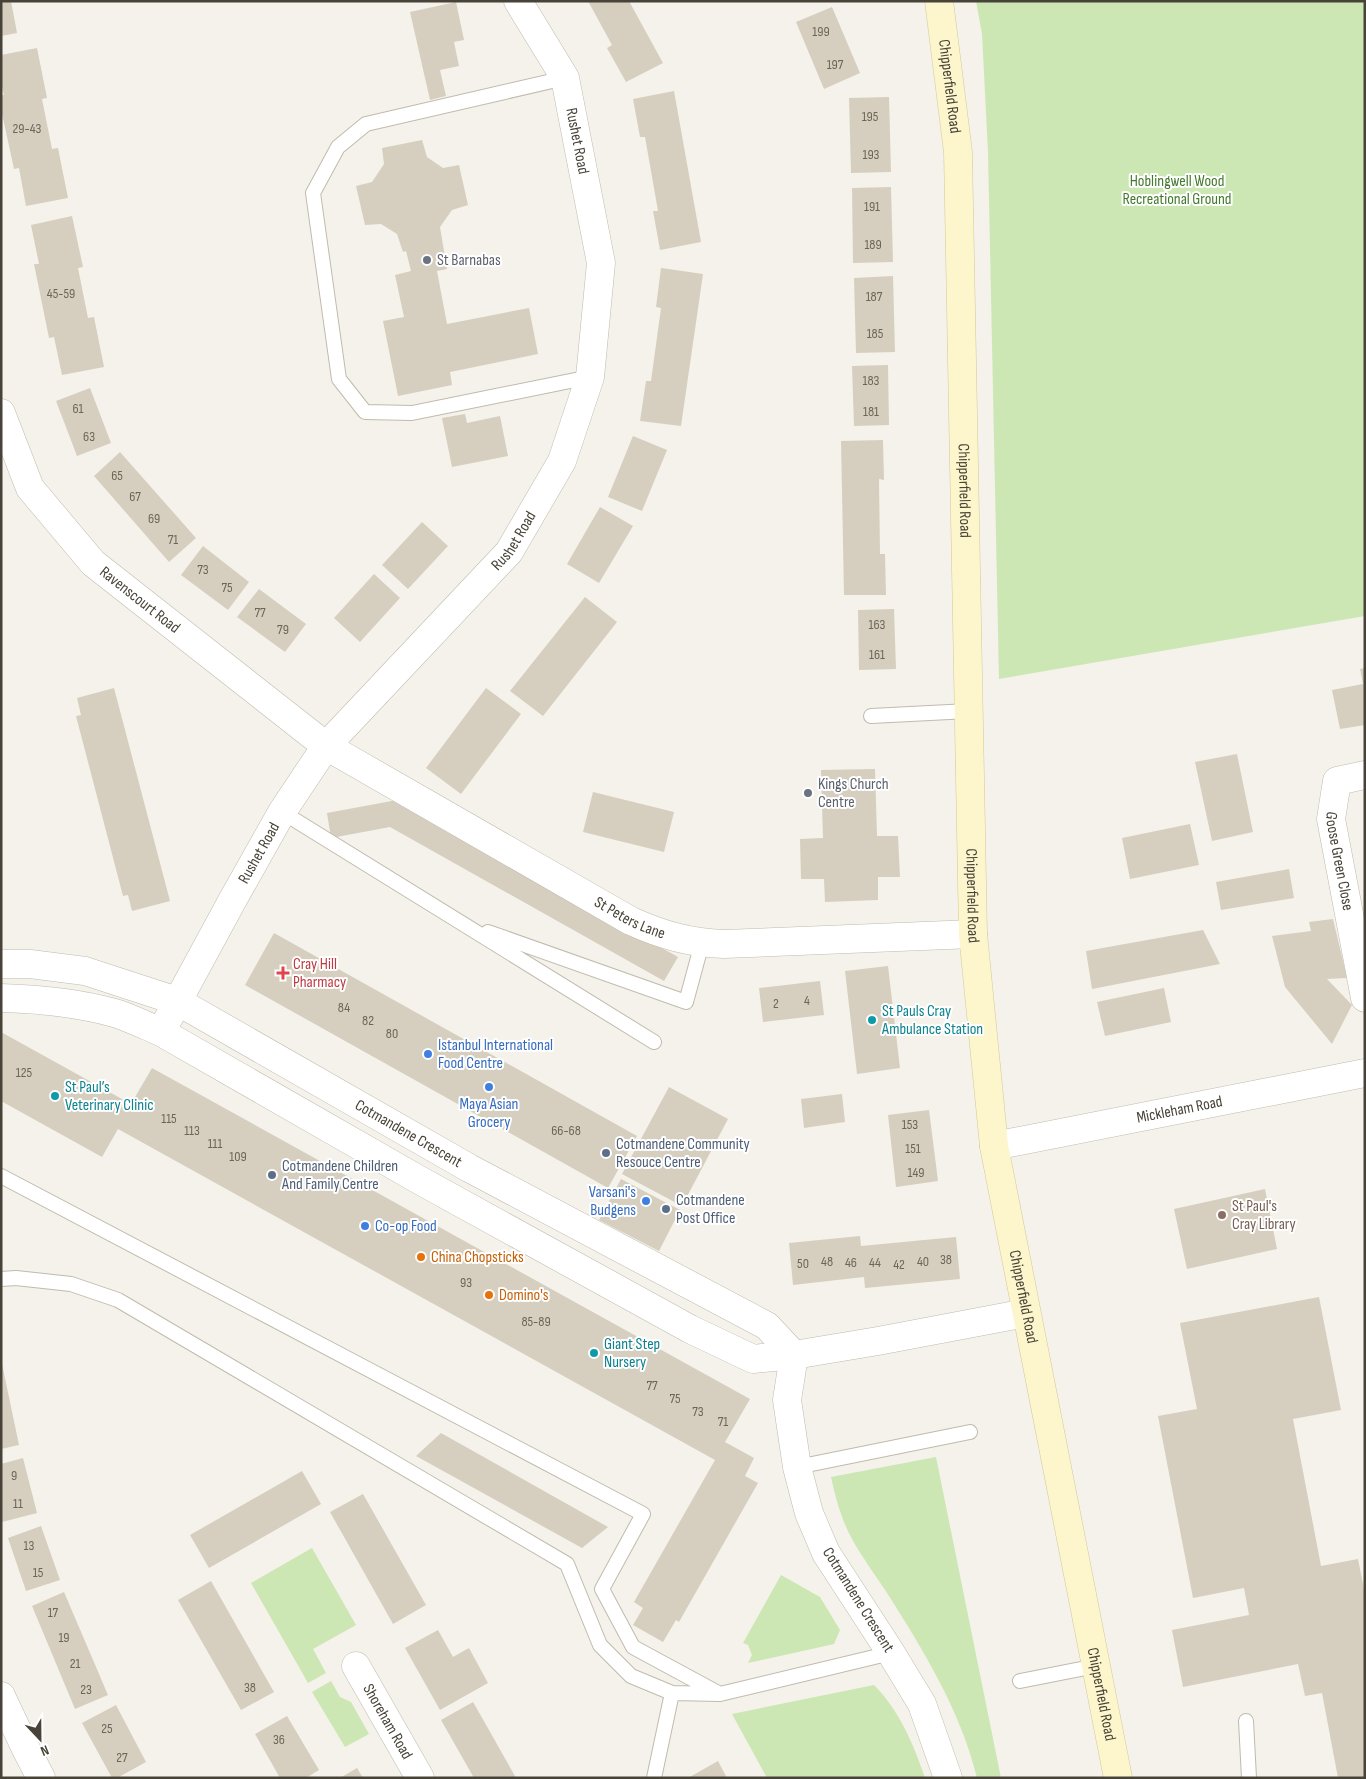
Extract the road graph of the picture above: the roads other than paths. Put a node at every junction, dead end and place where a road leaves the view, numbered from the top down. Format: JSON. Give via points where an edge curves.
{"nodes":[{"id":1,"x":518,"y":1,"type":"edge"},
{"id":2,"x":939,"y":1,"type":"edge"},
{"id":3,"x":565,"y":78,"type":"junction"},
{"id":4,"x":590,"y":377,"type":"junction"},
{"id":5,"x":1,"y":413,"type":"edge"},
{"id":6,"x":969,"y":712,"type":"junction"},
{"id":7,"x":871,"y":716,"type":"dead end"},
{"id":8,"x":326,"y":746,"type":"junction"},
{"id":9,"x":1365,"y":775,"type":"edge"},
{"id":10,"x":282,"y":812,"type":"junction"},
{"id":11,"x":462,"y":923,"type":"junction"},
{"id":12,"x":974,"y":934,"type":"junction"},
{"id":13,"x":702,"y":944,"type":"junction"},
{"id":14,"x":1,"y":964,"type":"edge"},
{"id":15,"x":1,"y":998,"type":"edge"},
{"id":16,"x":1365,"y":998,"type":"edge"},
{"id":17,"x":177,"y":1001,"type":"junction"},
{"id":18,"x":161,"y":1032,"type":"junction"},
{"id":19,"x":654,"y":1042,"type":"dead end"},
{"id":20,"x":1365,"y":1073,"type":"edge"},
{"id":21,"x":994,"y":1146,"type":"junction"},
{"id":22,"x":1,"y":1176,"type":"edge"},
{"id":23,"x":1,"y":1279,"type":"edge"},
{"id":24,"x":1026,"y":1313,"type":"junction"},
{"id":25,"x":794,"y":1355,"type":"junction"},
{"id":26,"x":970,"y":1432,"type":"dead end"},
{"id":27,"x":797,"y":1467,"type":"junction"},
{"id":28,"x":892,"y":1653,"type":"junction"},
{"id":29,"x":356,"y":1666,"type":"dead end"},
{"id":30,"x":1096,"y":1666,"type":"junction"},
{"id":31,"x":1020,"y":1682,"type":"dead end"},
{"id":32,"x":672,"y":1693,"type":"junction"},
{"id":33,"x":720,"y":1694,"type":"junction"},
{"id":34,"x":1,"y":1696,"type":"edge"},
{"id":35,"x":1246,"y":1721,"type":"dead end"},
{"id":36,"x":41,"y":1778,"type":"edge"},
{"id":37,"x":420,"y":1778,"type":"edge"},
{"id":38,"x":654,"y":1778,"type":"edge"},
{"id":39,"x":948,"y":1778,"type":"edge"},
{"id":40,"x":1118,"y":1778,"type":"edge"},
{"id":41,"x":1249,"y":1778,"type":"edge"}],
"edges":[{"from":1,"to":3,"type":"street","name":"Rushet Road"},
{"from":2,"to":6,"type":"street","name":"Chipperfield Road","via":[[958,152]]},
{"from":3,"to":4,"type":"street","name":"Rushet Road","via":[[601,263]]},
{"from":3,"to":4,"type":"lane","via":[[366,124],[338,147],[313,193],[339,379],[365,412],[412,413]]},
{"from":4,"to":8,"type":"street","name":"Rushet Road","via":[[562,460],[508,552]]},
{"from":5,"to":8,"type":"street","name":"Ravenscourt Road","via":[[30,488],[93,564]]},
{"from":6,"to":7,"type":"lane"},
{"from":6,"to":12,"type":"street","name":"Chipperfield Road"},
{"from":8,"to":10,"type":"street","name":"Rushet Road"},
{"from":8,"to":13,"type":"street","name":"St Peters Lane","via":[[631,921],[677,939]]},
{"from":9,"to":16,"type":"street","name":"Goose Green Close","via":[[1336,781],[1331,819]]},
{"from":10,"to":11,"type":"lane"},
{"from":10,"to":17,"type":"street","name":"Rushet Road"},
{"from":11,"to":13,"type":"lane","via":[[686,1002]]},
{"from":11,"to":19,"type":"lane"},
{"from":12,"to":13,"type":"street","name":"St Peters Lane"},
{"from":12,"to":21,"type":"street","name":"Chipperfield Road"},
{"from":14,"to":17,"type":"street","name":"Cotmandene Crescent","via":[[84,971]]},
{"from":15,"to":18,"type":"street","via":[[77,1005],[118,1014]]},
{"from":17,"to":18,"type":"street","name":"Rushet Road"},
{"from":17,"to":25,"type":"street","name":"Cotmandene Crescent","via":[[469,1168],[767,1326]]},
{"from":18,"to":25,"type":"street","via":[[420,1182],[690,1329],[753,1359]]},
{"from":20,"to":21,"type":"street","name":"Mickleham Road"},
{"from":21,"to":24,"type":"street","name":"Chipperfield Road"},
{"from":22,"to":33,"type":"lane","via":[[643,1514],[602,1589],[633,1647]]},
{"from":23,"to":32,"type":"lane","via":[[71,1284],[118,1300],[567,1564],[600,1645],[630,1676]]},
{"from":24,"to":25,"type":"street"},
{"from":24,"to":30,"type":"street","name":"Chipperfield Road"},
{"from":25,"to":27,"type":"street","name":"Cotmandene Crescent","via":[[787,1400]]},
{"from":26,"to":27,"type":"lane"},
{"from":27,"to":28,"type":"street","name":"Cotmandene Crescent","via":[[809,1513],[826,1554]]},
{"from":28,"to":33,"type":"lane"},
{"from":28,"to":39,"type":"street","name":"Cotmandene Crescent","via":[[922,1704]]},
{"from":29,"to":37,"type":"street","name":"Shoreham Road"},
{"from":30,"to":31,"type":"lane"},
{"from":30,"to":40,"type":"street","name":"Chipperfield Road"},
{"from":32,"to":33,"type":"lane"},
{"from":32,"to":38,"type":"lane"},
{"from":34,"to":36,"type":"street"},
{"from":35,"to":41,"type":"lane"}]}
